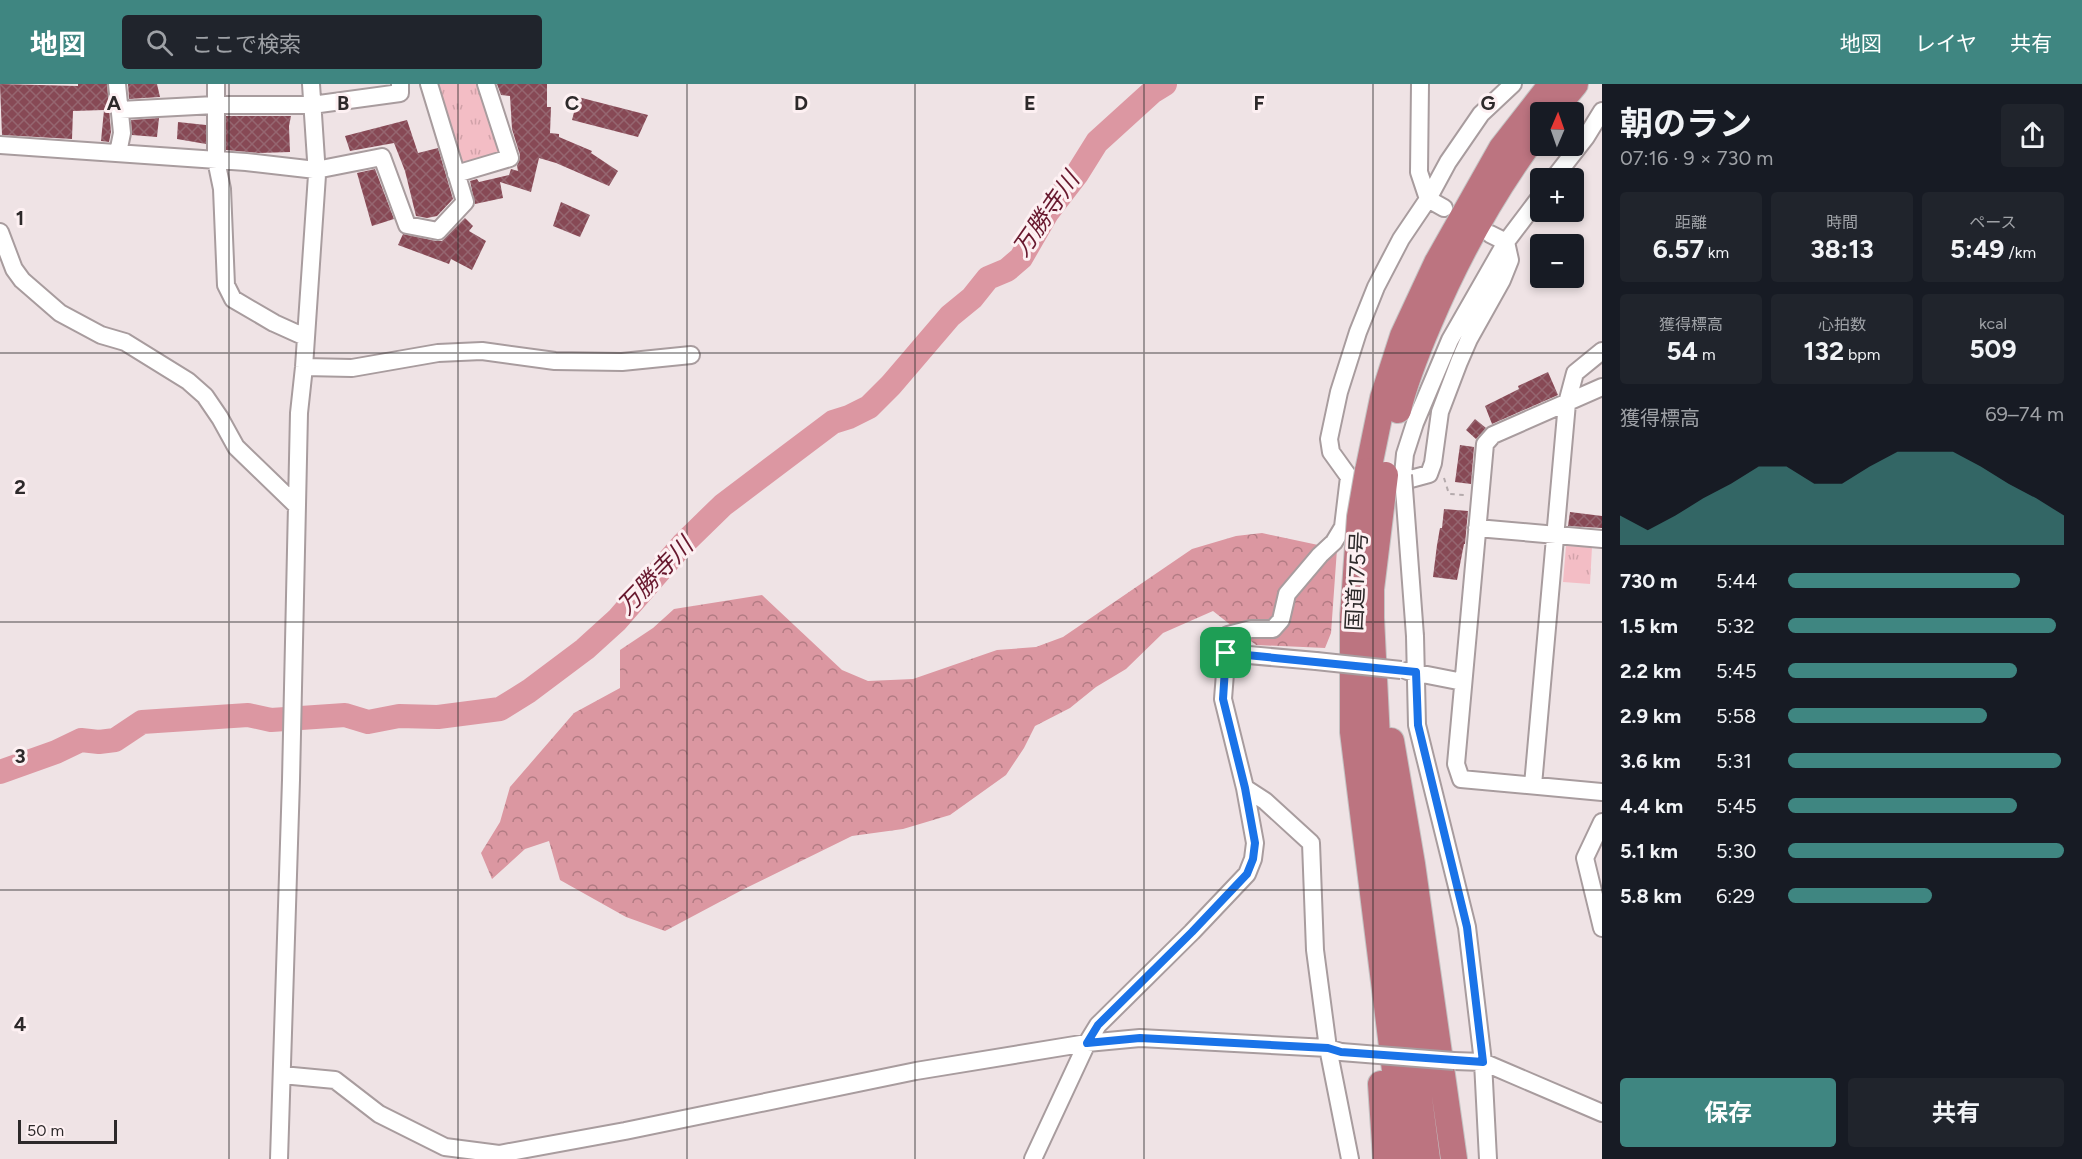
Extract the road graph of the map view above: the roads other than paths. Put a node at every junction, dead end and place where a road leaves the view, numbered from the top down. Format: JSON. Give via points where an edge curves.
{"nodes":[{"id":1,"x":117,"y":84,"type":"edge"},
{"id":2,"x":216,"y":84,"type":"edge"},
{"id":3,"x":311,"y":84,"type":"edge"},
{"id":4,"x":429,"y":84,"type":"edge"},
{"id":5,"x":486,"y":84,"type":"edge"},
{"id":6,"x":1420,"y":84,"type":"edge"},
{"id":7,"x":1552,"y":84,"type":"edge"},
{"id":8,"x":1575,"y":84,"type":"edge"},
{"id":9,"x":405,"y":87,"type":"edge"},
{"id":10,"x":1516,"y":87,"type":"edge"},
{"id":11,"x":1560,"y":102,"type":"edge"},
{"id":12,"x":215,"y":105,"type":"junction"},
{"id":13,"x":312,"y":105,"type":"junction"},
{"id":14,"x":120,"y":110,"type":"junction"},
{"id":15,"x":1602,"y":111,"type":"edge"},
{"id":16,"x":1584,"y":129,"type":"edge"},
{"id":17,"x":1530,"y":142,"type":"edge"},
{"id":18,"x":0,"y":144,"type":"edge"},
{"id":19,"x":118,"y":153,"type":"junction"},
{"id":20,"x":216,"y":160,"type":"junction"},
{"id":21,"x":316,"y":170,"type":"junction"},
{"id":22,"x":456,"y":174,"type":"junction"},
{"id":23,"x":1428,"y":199,"type":"junction"},
{"id":24,"x":1444,"y":208,"type":"dead end"},
{"id":25,"x":1530,"y":210,"type":"edge"},
{"id":26,"x":0,"y":232,"type":"edge"},
{"id":27,"x":1490,"y":234,"type":"dead end"},
{"id":28,"x":1506,"y":242,"type":"junction"},
{"id":29,"x":305,"y":337,"type":"junction"},
{"id":30,"x":1602,"y":351,"type":"edge"},
{"id":31,"x":691,"y":355,"type":"dead end"},
{"id":32,"x":304,"y":367,"type":"junction"},
{"id":33,"x":1602,"y":387,"type":"edge"},
{"id":34,"x":1566,"y":403,"type":"junction"},
{"id":35,"x":1376,"y":475,"type":"junction"},
{"id":36,"x":297,"y":506,"type":"junction"},
{"id":37,"x":1477,"y":528,"type":"junction"},
{"id":38,"x":1555,"y":535,"type":"junction"},
{"id":39,"x":1602,"y":539,"type":"edge"},
{"id":40,"x":1362,"y":617,"type":"junction"},
{"id":41,"x":1372,"y":647,"type":"junction"},
{"id":42,"x":1226,"y":653,"type":"junction"},
{"id":43,"x":1408,"y":671,"type":"junction"},
{"id":44,"x":1462,"y":682,"type":"junction"},
{"id":45,"x":1352,"y":687,"type":"junction"},
{"id":46,"x":1533,"y":785,"type":"junction"},
{"id":47,"x":1245,"y":788,"type":"junction"},
{"id":48,"x":1602,"y":792,"type":"edge"},
{"id":49,"x":1602,"y":822,"type":"edge"},
{"id":50,"x":1602,"y":928,"type":"edge"},
{"id":51,"x":1087,"y":1043,"type":"junction"},
{"id":52,"x":1334,"y":1050,"type":"junction"},
{"id":53,"x":1483,"y":1062,"type":"junction"},
{"id":54,"x":282,"y":1075,"type":"junction"},
{"id":55,"x":1602,"y":1113,"type":"edge"},
{"id":56,"x":279,"y":1159,"type":"edge"},
{"id":57,"x":1033,"y":1159,"type":"edge"},
{"id":58,"x":1350,"y":1159,"type":"edge"},
{"id":59,"x":1386,"y":1159,"type":"edge"},
{"id":60,"x":1406,"y":1159,"type":"edge"},
{"id":61,"x":1427,"y":1159,"type":"edge"},
{"id":62,"x":1454,"y":1159,"type":"edge"},
{"id":63,"x":1488,"y":1159,"type":"edge"}],
"edges":[{"from":1,"to":14,"type":"street"},
{"from":2,"to":12,"type":"street"},
{"from":3,"to":13,"type":"street"},
{"from":4,"to":22,"type":"street"},
{"from":5,"to":22,"type":"street","via":[[510,158]]},
{"from":6,"to":23,"type":"street","via":[[1419,172]]},
{"from":7,"to":35,"type":"highway","name":"国道175号","via":[[1502,148],[1437,263],[1403,336],[1383,398]]},
{"from":8,"to":11,"type":"highway"},
{"from":9,"to":13,"type":"street"},
{"from":10,"to":23,"type":"street","via":[[1481,114]]},
{"from":12,"to":13,"type":"street"},
{"from":12,"to":14,"type":"street"},
{"from":12,"to":20,"type":"street"},
{"from":13,"to":21,"type":"street"},
{"from":14,"to":19,"type":"street","via":[[122,133]]},
{"from":15,"to":16,"type":"street"},
{"from":17,"to":35,"type":"highway","name":"国道175号","via":[[1451,272],[1417,353],[1390,443]]},
{"from":18,"to":19,"type":"street"},
{"from":19,"to":20,"type":"street"},
{"from":20,"to":21,"type":"street"},
{"from":20,"to":29,"type":"street","via":[[222,189],[226,285],[233,299]]},
{"from":21,"to":22,"type":"street","via":[[382,157],[407,225],[438,231],[465,202]]},
{"from":21,"to":29,"type":"street"},
{"from":23,"to":24,"type":"street"},
{"from":23,"to":35,"type":"street","via":[[1376,287],[1339,392],[1329,439],[1331,452]]},
{"from":25,"to":28,"type":"street"},
{"from":26,"to":36,"type":"street","via":[[21,280],[60,314],[101,335],[125,342],[188,381],[205,396],[236,447]]},
{"from":27,"to":28,"type":"street"},
{"from":28,"to":35,"type":"street","via":[[1450,340],[1405,454]]},
{"from":28,"to":35,"type":"street","via":[[1509,260],[1503,280],[1455,372],[1440,412],[1429,474],[1396,483]]},
{"from":29,"to":32,"type":"street"},
{"from":30,"to":34,"type":"street","via":[[1575,372]]},
{"from":31,"to":32,"type":"street","via":[[622,362],[565,361],[482,351],[438,353],[352,368]]},
{"from":32,"to":36,"type":"street"},
{"from":33,"to":34,"type":"street"},
{"from":34,"to":37,"type":"street","via":[[1493,435],[1485,444]]},
{"from":34,"to":38,"type":"street"},
{"from":35,"to":40,"type":"highway","name":"国道175号","bridge":true,"via":[[1360,517]]},
{"from":35,"to":42,"type":"street","via":[[1334,542],[1287,594],[1281,620],[1273,629],[1228,635]]},
{"from":35,"to":43,"type":"street","bridge":true,"via":[[1415,636]]},
{"from":36,"to":54,"type":"street"},
{"from":37,"to":38,"type":"street"},
{"from":37,"to":44,"type":"street"},
{"from":38,"to":39,"type":"street"},
{"from":38,"to":46,"type":"street"},
{"from":40,"to":41,"type":"highway","name":"国道175号"},
{"from":40,"to":45,"type":"highway","name":"国道175号"},
{"from":41,"to":61,"type":"highway","name":"国道175号","via":[[1380,799]]},
{"from":41,"to":62,"type":"highway","via":[[1412,864]]},
{"from":42,"to":43,"type":"street","bridge":true},
{"from":42,"to":47,"type":"street","via":[[1223,699]]},
{"from":43,"to":44,"type":"street"},
{"from":43,"to":53,"type":"street","via":[[1467,927]]},
{"from":44,"to":46,"type":"street","via":[[1455,764],[1461,779]]},
{"from":45,"to":59,"type":"highway","via":[[1345,743]]},
{"from":45,"to":60,"type":"highway","name":"国道175号","via":[[1353,732]]},
{"from":46,"to":48,"type":"street"},
{"from":47,"to":51,"type":"street","via":[[1255,843],[1247,874],[1098,1025]]},
{"from":47,"to":52,"type":"street","via":[[1311,843],[1315,950]]},
{"from":49,"to":50,"type":"street","via":[[1585,858]]},
{"from":51,"to":52,"type":"street","via":[[1140,1038]]},
{"from":51,"to":54,"type":"street","via":[[916,1071],[499,1154],[445,1147],[379,1114],[335,1080]]},
{"from":51,"to":57,"type":"street"},
{"from":52,"to":53,"type":"street","bridge":true},
{"from":52,"to":58,"type":"street"},
{"from":53,"to":55,"type":"street"},
{"from":53,"to":63,"type":"street"},
{"from":54,"to":56,"type":"street"}]}
